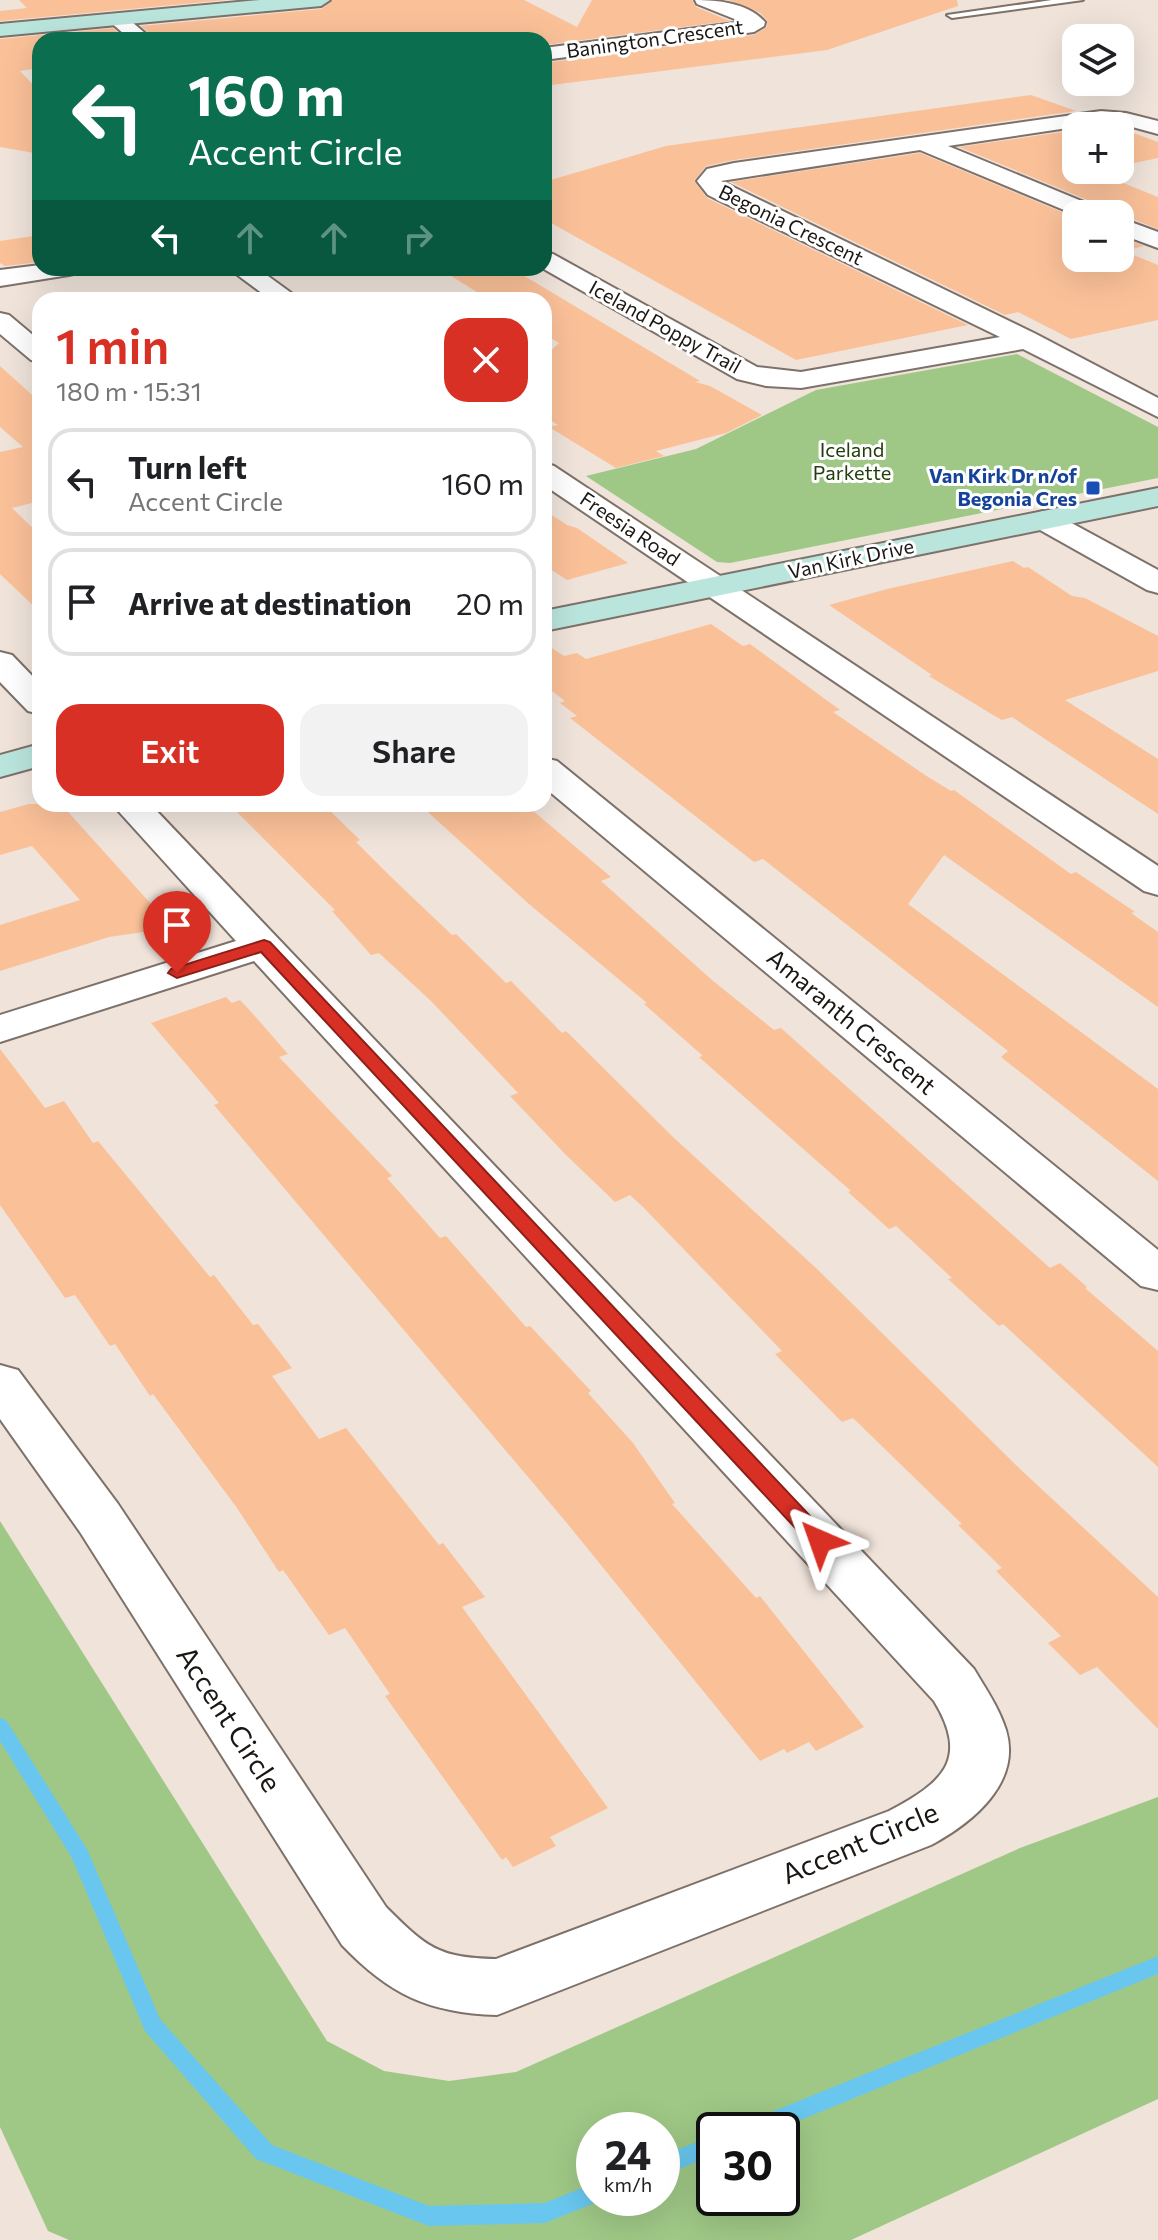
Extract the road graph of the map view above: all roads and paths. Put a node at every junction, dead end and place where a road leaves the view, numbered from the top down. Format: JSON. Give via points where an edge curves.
{"nodes":[{"id":1,"x":321,"y":0,"type":"edge"},
{"id":2,"x":704,"y":0,"type":"edge"},
{"id":3,"x":957,"y":0,"type":"edge"},
{"id":4,"x":1078,"y":0,"type":"edge"},
{"id":5,"x":987,"y":11,"type":"junction"},
{"id":6,"x":952,"y":15,"type":"dead end"},
{"id":7,"x":118,"y":20,"type":"junction"},
{"id":8,"x":0,"y":30,"type":"edge"},
{"id":9,"x":133,"y":32,"type":"edge"},
{"id":10,"x":552,"y":53,"type":"edge"},
{"id":11,"x":1158,"y":128,"type":"edge"},
{"id":12,"x":923,"y":143,"type":"junction"},
{"id":13,"x":1062,"y":201,"type":"edge"},
{"id":14,"x":1134,"y":231,"type":"edge"},
{"id":15,"x":1158,"y":241,"type":"edge"},
{"id":16,"x":552,"y":263,"type":"edge"},
{"id":17,"x":32,"y":273,"type":"edge"},
{"id":18,"x":252,"y":276,"type":"edge"},
{"id":19,"x":0,"y":278,"type":"edge"},
{"id":20,"x":276,"y":292,"type":"edge"},
{"id":21,"x":0,"y":321,"type":"edge"},
{"id":22,"x":1027,"y":340,"type":"junction"},
{"id":23,"x":32,"y":347,"type":"edge"},
{"id":24,"x":1158,"y":409,"type":"edge"},
{"id":25,"x":552,"y":477,"type":"edge"},
{"id":26,"x":1158,"y":497,"type":"edge"},
{"id":27,"x":1044,"y":520,"type":"junction"},
{"id":28,"x":1158,"y":583,"type":"edge"},
{"id":29,"x":715,"y":586,"type":"junction"},
{"id":30,"x":552,"y":619,"type":"edge"},
{"id":31,"x":0,"y":662,"type":"edge"},
{"id":32,"x":32,"y":696,"type":"edge"},
{"id":33,"x":32,"y":757,"type":"edge"},
{"id":34,"x":0,"y":766,"type":"edge"},
{"id":35,"x":552,"y":776,"type":"edge"},
{"id":36,"x":138,"y":812,"type":"edge"},
{"id":37,"x":1158,"y":883,"type":"edge"},
{"id":38,"x":264,"y":945,"type":"junction"},
{"id":39,"x":0,"y":1029,"type":"edge"},
{"id":40,"x":1158,"y":1275,"type":"edge"},
{"id":41,"x":0,"y":1382,"type":"edge"}],
"edges":[{"from":1,"to":7,"type":"street"},
{"from":2,"to":10,"type":"street","name":"Banington Crescent","via":[[749,18],[754,26]]},
{"from":3,"to":5,"type":"lane"},
{"from":4,"to":5,"type":"lane"},
{"from":5,"to":6,"type":"lane"},
{"from":7,"to":8,"type":"street"},
{"from":7,"to":9,"type":"street"},
{"from":11,"to":12,"type":"street","name":"Begonia Crescent","via":[[1101,117]]},
{"from":12,"to":13,"type":"street"},
{"from":12,"to":22,"type":"street","name":"Begonia Crescent","via":[[725,172],[708,181],[716,190]]},
{"from":14,"to":15,"type":"street"},
{"from":16,"to":22,"type":"street","name":"Iceland Poppy Trail","via":[[747,373],[766,378],[801,380]]},
{"from":17,"to":19,"type":"street"},
{"from":18,"to":20,"type":"street"},
{"from":21,"to":23,"type":"street"},
{"from":22,"to":24,"type":"street","name":"Begonia Crescent"},
{"from":25,"to":29,"type":"street","name":"Freesia Road"},
{"from":26,"to":27,"type":"street","name":"Van Kirk Drive"},
{"from":27,"to":28,"type":"street"},
{"from":27,"to":29,"type":"street","name":"Van Kirk Drive"},
{"from":29,"to":30,"type":"street","name":"Van Kirk Drive"},
{"from":29,"to":37,"type":"street"},
{"from":31,"to":32,"type":"street"},
{"from":33,"to":34,"type":"street"},
{"from":35,"to":40,"type":"street","name":"Amaranth Crescent"},
{"from":36,"to":38,"type":"street","name":"Accent Circle"},
{"from":38,"to":39,"type":"street"},
{"from":38,"to":41,"type":"street","name":"Accent Circle","via":[[954,1685],[979,1731],[982,1756],[975,1777],[939,1814],[910,1828],[497,1987],[471,1988],[417,1974],[364,1926],[99,1518]]}]}
